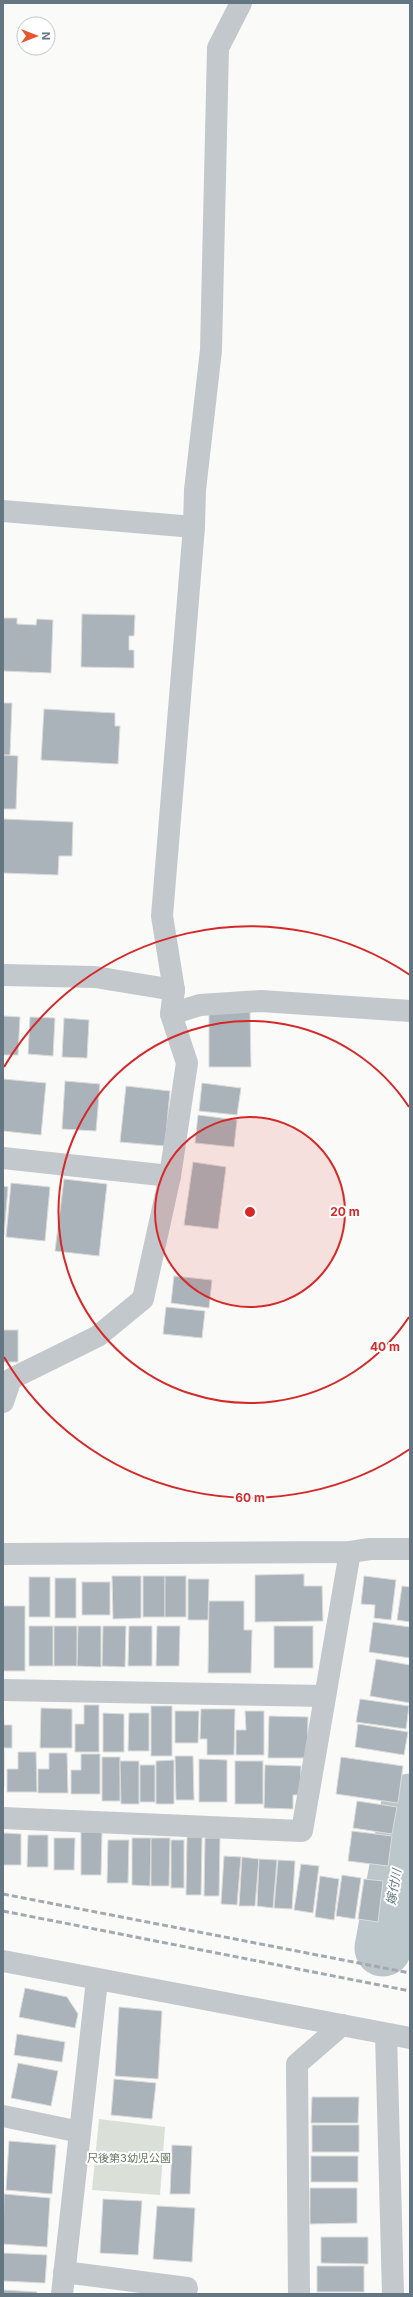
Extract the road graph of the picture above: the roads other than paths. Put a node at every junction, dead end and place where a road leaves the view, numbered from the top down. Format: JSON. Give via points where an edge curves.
{"nodes":[{"id":1,"x":241,"y":3,"type":"edge"},
{"id":2,"x":3,"y":511,"type":"edge"},
{"id":3,"x":194,"y":527,"type":"junction"},
{"id":4,"x":3,"y":975,"type":"edge"},
{"id":5,"x":174,"y":990,"type":"junction"},
{"id":6,"x":410,"y":1011,"type":"edge"},
{"id":7,"x":171,"y":1014,"type":"junction"},
{"id":8,"x":3,"y":1158,"type":"edge"},
{"id":9,"x":170,"y":1176,"type":"junction"},
{"id":10,"x":3,"y":1402,"type":"edge"},
{"id":11,"x":410,"y":1548,"type":"edge"},
{"id":12,"x":350,"y":1552,"type":"junction"},
{"id":13,"x":3,"y":1554,"type":"edge"},
{"id":14,"x":3,"y":1690,"type":"edge"},
{"id":15,"x":325,"y":1696,"type":"junction"},
{"id":16,"x":3,"y":1818,"type":"edge"},
{"id":17,"x":3,"y":1961,"type":"edge"},
{"id":18,"x":98,"y":1980,"type":"junction"},
{"id":19,"x":342,"y":2025,"type":"junction"},
{"id":20,"x":386,"y":2034,"type":"junction"},
{"id":21,"x":410,"y":2038,"type":"edge"},
{"id":22,"x":3,"y":2116,"type":"edge"},
{"id":23,"x":80,"y":2132,"type":"junction"},
{"id":24,"x":64,"y":2272,"type":"junction"},
{"id":25,"x":187,"y":2288,"type":"dead end"},
{"id":26,"x":62,"y":2294,"type":"edge"},
{"id":27,"x":299,"y":2294,"type":"edge"},
{"id":28,"x":393,"y":2294,"type":"edge"}],
"edges":[{"from":1,"to":3,"type":"street","via":[[218,48],[211,350],[195,490]]},
{"from":2,"to":3,"type":"street"},
{"from":3,"to":5,"type":"street","via":[[162,916]]},
{"from":4,"to":5,"type":"street","via":[[95,977]]},
{"from":5,"to":7,"type":"street"},
{"from":6,"to":7,"type":"street","via":[[261,1001],[200,1005]]},
{"from":7,"to":9,"type":"street","via":[[187,1063]]},
{"from":8,"to":9,"type":"street"},
{"from":9,"to":10,"type":"street","via":[[143,1299],[98,1336],[11,1378]]},
{"from":11,"to":12,"type":"street"},
{"from":12,"to":13,"type":"street"},
{"from":12,"to":15,"type":"street"},
{"from":14,"to":15,"type":"street"},
{"from":15,"to":16,"type":"street","via":[[302,1831]]},
{"from":17,"to":18,"type":"street"},
{"from":18,"to":19,"type":"street"},
{"from":18,"to":23,"type":"street"},
{"from":19,"to":20,"type":"street"},
{"from":19,"to":27,"type":"street","via":[[297,2064]]},
{"from":20,"to":21,"type":"street"},
{"from":20,"to":28,"type":"street"},
{"from":22,"to":23,"type":"street"},
{"from":23,"to":24,"type":"street"},
{"from":24,"to":25,"type":"street"},
{"from":24,"to":26,"type":"street"}]}
